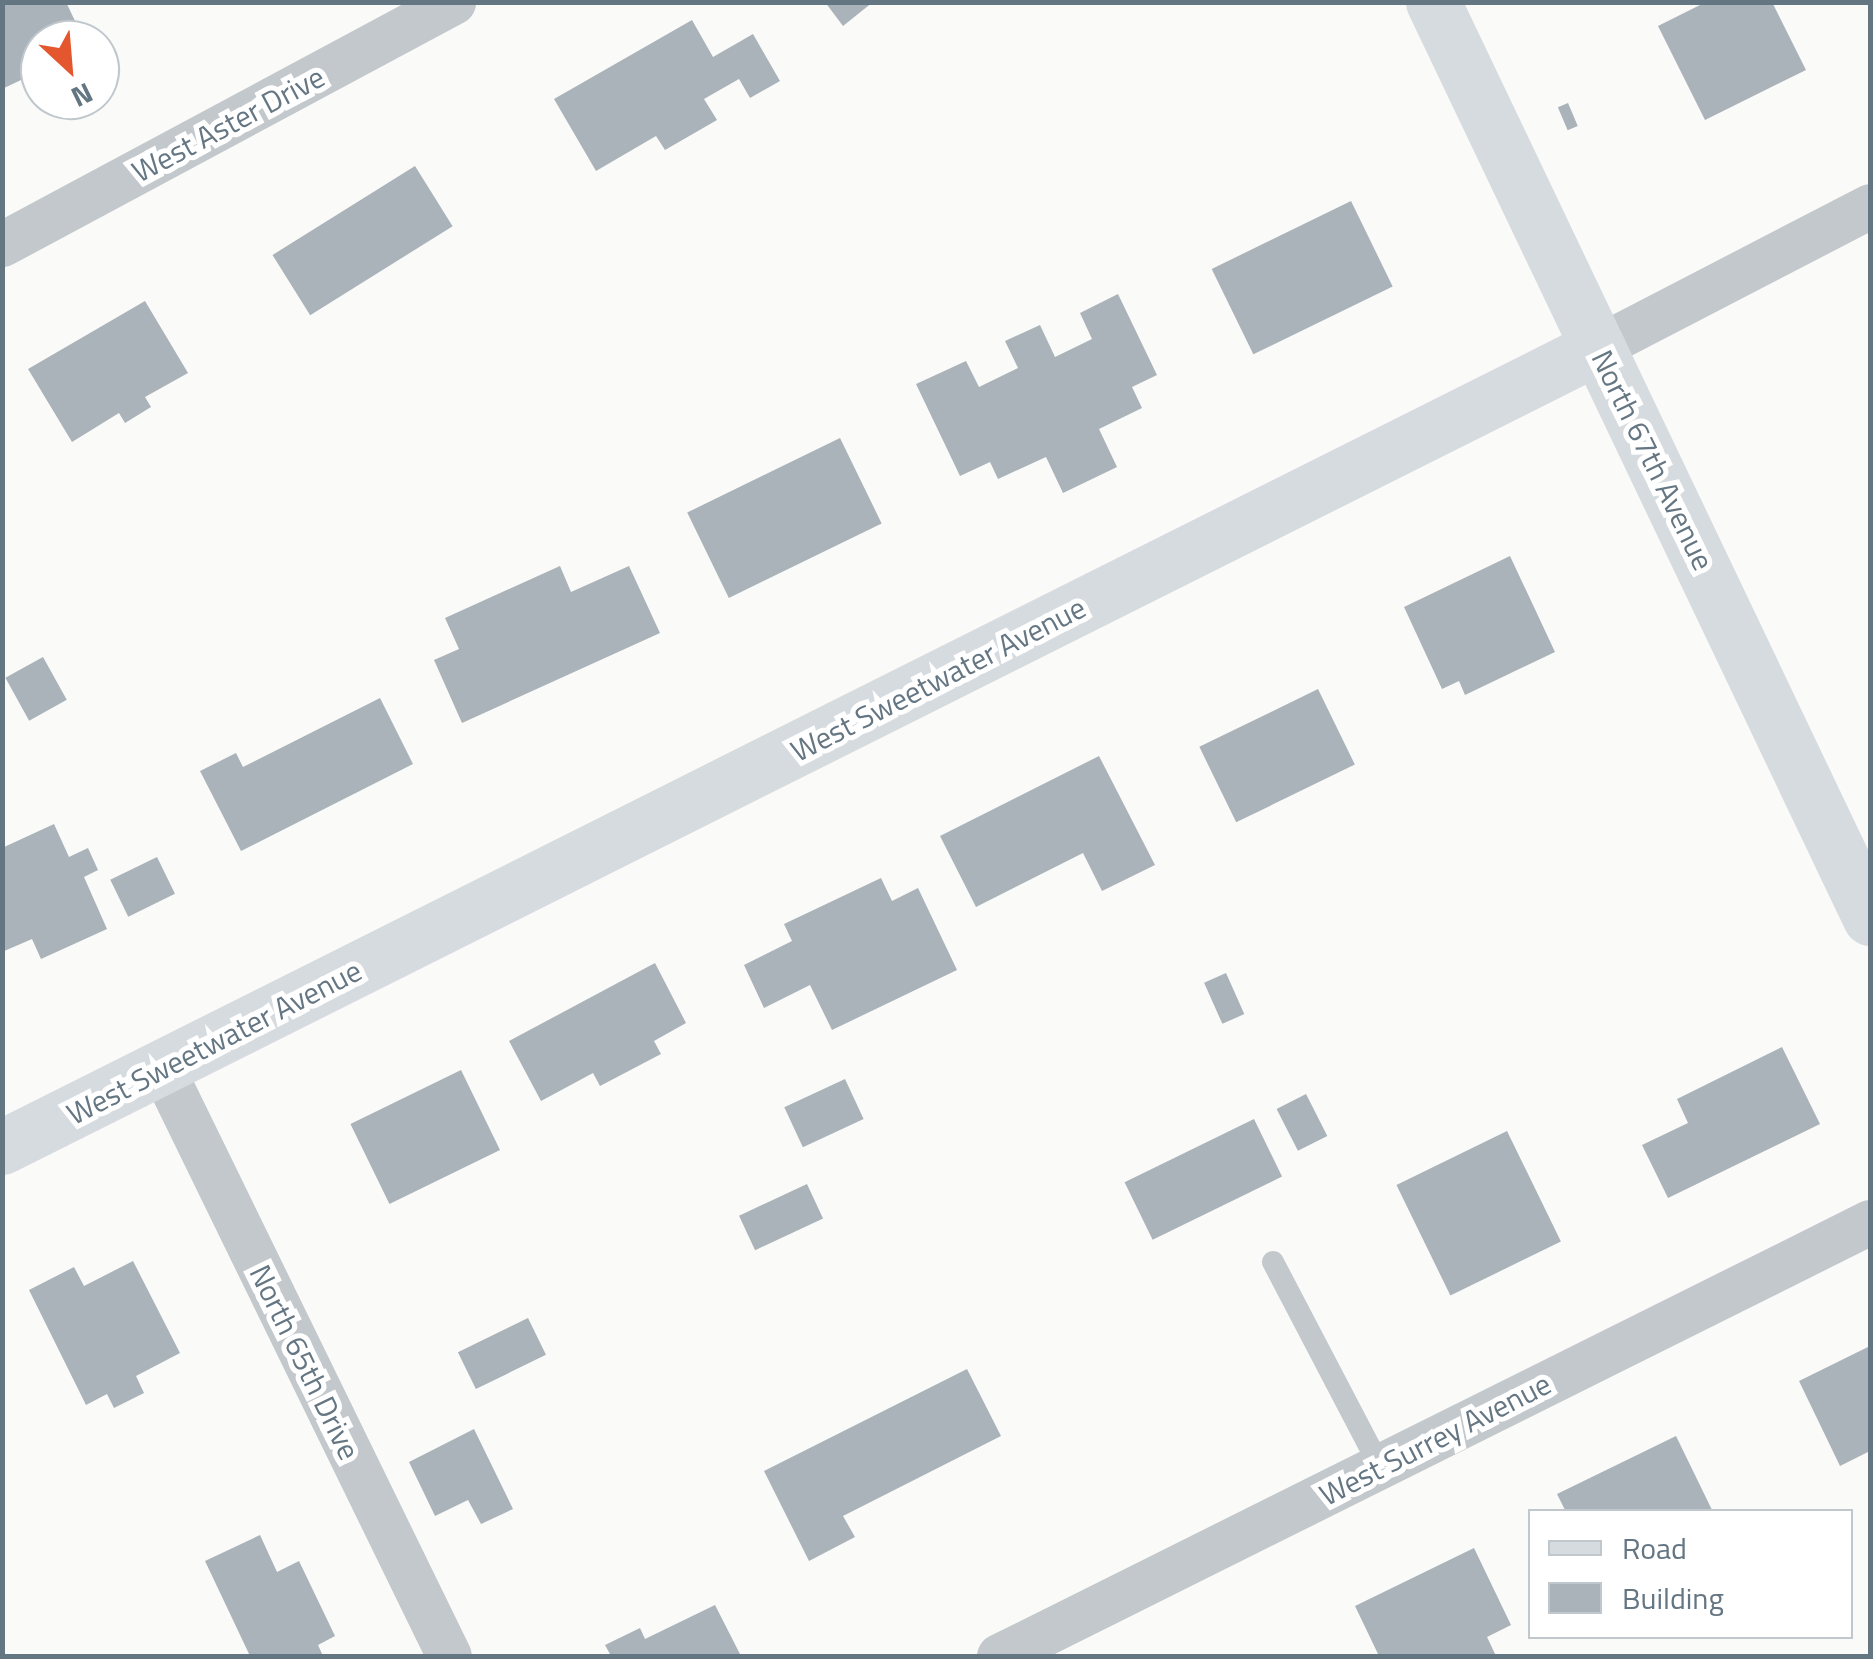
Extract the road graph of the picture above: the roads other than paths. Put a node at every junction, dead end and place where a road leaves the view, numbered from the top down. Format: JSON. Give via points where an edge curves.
{"nodes":[{"id":1,"x":453,"y":2,"type":"edge"},
{"id":2,"x":1433,"y":2,"type":"edge"},
{"id":3,"x":1870,"y":206,"type":"edge"},
{"id":4,"x":2,"y":244,"type":"edge"},
{"id":5,"x":1598,"y":347,"type":"junction"},
{"id":6,"x":1870,"y":918,"type":"edge"},
{"id":7,"x":162,"y":1068,"type":"junction"},
{"id":8,"x":2,"y":1147,"type":"edge"},
{"id":9,"x":1870,"y":1222,"type":"edge"},
{"id":10,"x":1274,"y":1262,"type":"dead end"},
{"id":11,"x":1380,"y":1466,"type":"junction"},
{"id":12,"x":449,"y":1656,"type":"edge"},
{"id":13,"x":999,"y":1656,"type":"edge"}],
"edges":[{"from":1,"to":4,"type":"street","name":"West Aster Drive"},
{"from":2,"to":5,"type":"street","name":"North 67th Avenue"},
{"from":3,"to":5,"type":"street","name":"West Sweetwater Avenue"},
{"from":5,"to":6,"type":"street","name":"North 67th Avenue"},
{"from":5,"to":7,"type":"street","name":"West Sweetwater Avenue"},
{"from":7,"to":8,"type":"street","name":"West Sweetwater Avenue"},
{"from":7,"to":12,"type":"street","name":"North 65th Drive"},
{"from":9,"to":11,"type":"street","name":"West Surrey Avenue"},
{"from":10,"to":11,"type":"lane"},
{"from":11,"to":13,"type":"street","name":"West Surrey Avenue"}]}
